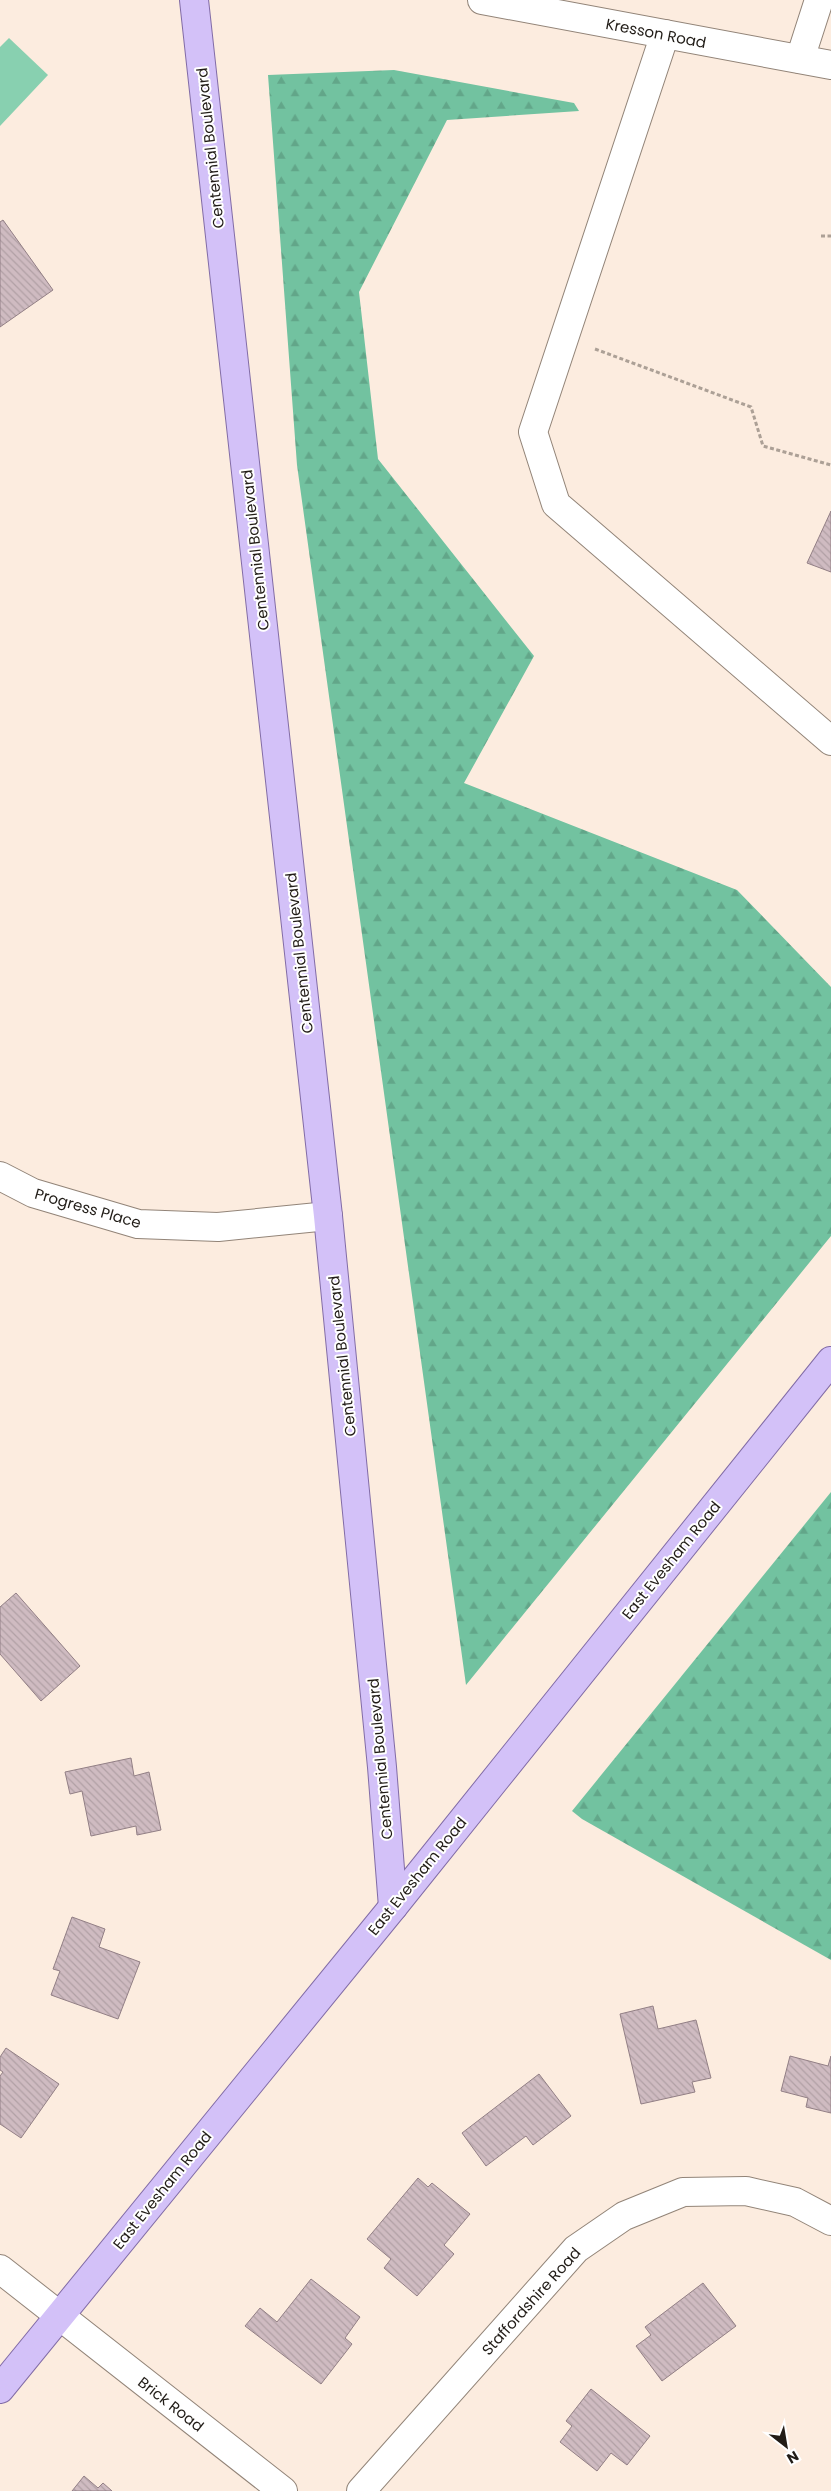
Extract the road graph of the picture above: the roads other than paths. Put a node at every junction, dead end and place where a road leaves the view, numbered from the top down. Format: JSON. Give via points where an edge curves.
{"nodes":[{"id":1,"x":194,"y":0,"type":"edge"},
{"id":2,"x":482,"y":0,"type":"edge"},
{"id":3,"x":819,"y":0,"type":"edge"},
{"id":4,"x":665,"y":34,"type":"junction"},
{"id":5,"x":800,"y":59,"type":"junction"},
{"id":6,"x":831,"y":65,"type":"edge"},
{"id":7,"x":831,"y":741,"type":"edge"},
{"id":8,"x":0,"y":1176,"type":"edge"},
{"id":9,"x":328,"y":1216,"type":"junction"},
{"id":10,"x":831,"y":1361,"type":"edge"},
{"id":11,"x":393,"y":1907,"type":"junction"},
{"id":12,"x":831,"y":2221,"type":"edge"},
{"id":13,"x":0,"y":2269,"type":"edge"},
{"id":14,"x":59,"y":2317,"type":"junction"},
{"id":15,"x":0,"y":2389,"type":"edge"},
{"id":16,"x":283,"y":2491,"type":"edge"},
{"id":17,"x":362,"y":2491,"type":"edge"}],
"edges":[{"from":1,"to":9,"type":"main road","name":"Centennial Boulevard"},
{"from":2,"to":4,"type":"street","name":"Kresson Road"},
{"from":3,"to":5,"type":"street"},
{"from":4,"to":5,"type":"street","name":"Kresson Road"},
{"from":4,"to":7,"type":"street","via":[[533,432],[556,504]]},
{"from":5,"to":6,"type":"street","name":"Kresson Road"},
{"from":8,"to":9,"type":"street","name":"Progress Place","via":[[34,1193],[138,1224],[218,1227]]},
{"from":9,"to":11,"type":"main road","name":"Centennial Boulevard"},
{"from":10,"to":11,"type":"main road","name":"East Evesham Road"},
{"from":11,"to":14,"type":"main road","name":"East Evesham Road"},
{"from":12,"to":17,"type":"street","name":"Staffordshire Road","via":[[795,2202],[746,2191],[683,2192],[624,2216],[576,2249]]},
{"from":13,"to":14,"type":"street","name":"Brick Road"},
{"from":14,"to":15,"type":"main road","name":"East Evesham Road"},
{"from":14,"to":16,"type":"street","name":"Brick Road"}]}
